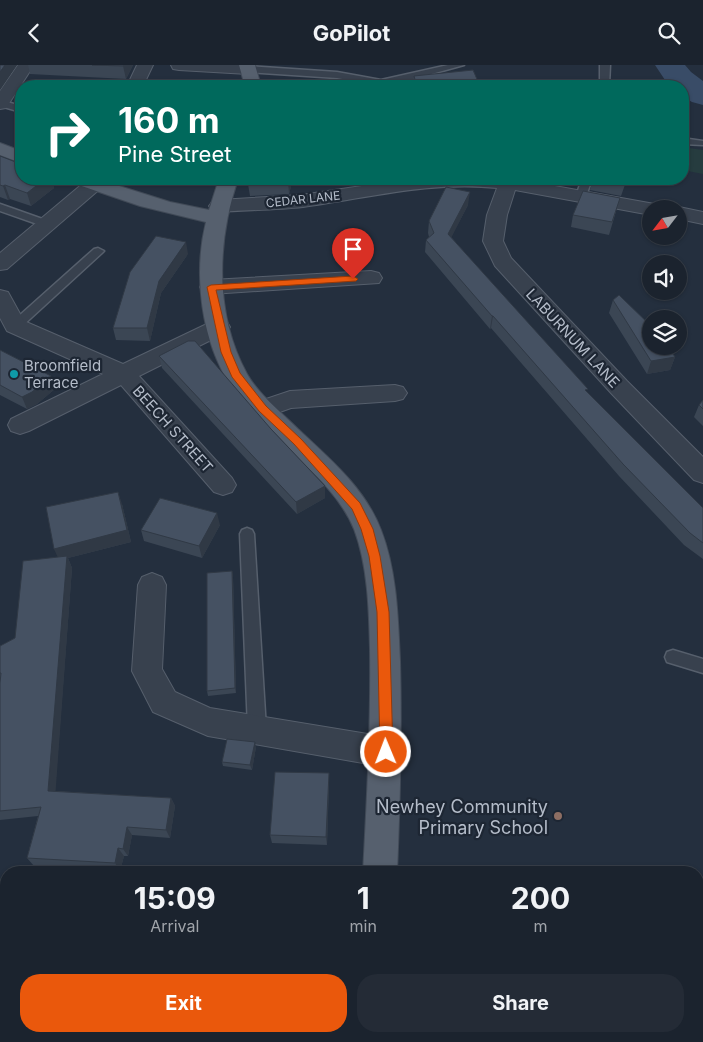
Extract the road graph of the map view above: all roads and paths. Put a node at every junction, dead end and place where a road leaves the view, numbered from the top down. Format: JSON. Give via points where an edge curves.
{"nodes":[{"id":1,"x":26,"y":65,"type":"edge"},
{"id":2,"x":145,"y":65,"type":"edge"},
{"id":3,"x":179,"y":65,"type":"edge"},
{"id":4,"x":459,"y":65,"type":"edge"},
{"id":5,"x":605,"y":65,"type":"edge"},
{"id":6,"x":247,"y":67,"type":"edge"},
{"id":7,"x":20,"y":80,"type":"edge"},
{"id":8,"x":138,"y":80,"type":"edge"},
{"id":9,"x":251,"y":80,"type":"edge"},
{"id":10,"x":364,"y":80,"type":"edge"},
{"id":11,"x":400,"y":80,"type":"edge"},
{"id":12,"x":605,"y":80,"type":"edge"},
{"id":13,"x":15,"y":89,"type":"edge"},
{"id":14,"x":0,"y":104,"type":"edge"},
{"id":15,"x":15,"y":108,"type":"edge"},
{"id":16,"x":689,"y":142,"type":"edge"},
{"id":17,"x":700,"y":143,"type":"dead end"},
{"id":18,"x":0,"y":149,"type":"edge"},
{"id":19,"x":15,"y":155,"type":"edge"},
{"id":20,"x":81,"y":185,"type":"edge"},
{"id":21,"x":100,"y":185,"type":"edge"},
{"id":22,"x":226,"y":185,"type":"edge"},
{"id":23,"x":362,"y":185,"type":"edge"},
{"id":24,"x":507,"y":185,"type":"edge"},
{"id":25,"x":546,"y":185,"type":"edge"},
{"id":26,"x":584,"y":187,"type":"edge"},
{"id":27,"x":642,"y":205,"type":"edge"},
{"id":28,"x":0,"y":207,"type":"edge"},
{"id":29,"x":217,"y":212,"type":"junction"},
{"id":30,"x":688,"y":215,"type":"edge"},
{"id":31,"x":703,"y":218,"type":"edge"},
{"id":32,"x":47,"y":224,"type":"junction"},
{"id":33,"x":98,"y":251,"type":"dead end"},
{"id":34,"x":0,"y":264,"type":"edge"},
{"id":35,"x":371,"y":278,"type":"dead end"},
{"id":36,"x":211,"y":287,"type":"junction"},
{"id":37,"x":0,"y":297,"type":"edge"},
{"id":38,"x":15,"y":326,"type":"junction"},
{"id":39,"x":219,"y":327,"type":"junction"},
{"id":40,"x":124,"y":374,"type":"junction"},
{"id":41,"x":395,"y":393,"type":"dead end"},
{"id":42,"x":263,"y":409,"type":"junction"},
{"id":43,"x":20,"y":425,"type":"dead end"},
{"id":44,"x":703,"y":473,"type":"edge"},
{"id":45,"x":223,"y":485,"type":"dead end"},
{"id":46,"x":247,"y":534,"type":"dead end"},
{"id":47,"x":152,"y":585,"type":"dead end"},
{"id":48,"x":673,"y":657,"type":"dead end"},
{"id":49,"x":703,"y":666,"type":"edge"},
{"id":50,"x":257,"y":729,"type":"junction"},
{"id":51,"x":386,"y":752,"type":"junction"},
{"id":52,"x":380,"y":866,"type":"edge"}],
"edges":[{"from":1,"to":7,"type":"street"},
{"from":2,"to":8,"type":"street"},
{"from":3,"to":6,"type":"street"},
{"from":4,"to":11,"type":"lane"},
{"from":5,"to":12,"type":"lane"},
{"from":6,"to":9,"type":"main road"},
{"from":6,"to":10,"type":"lane"},
{"from":13,"to":14,"type":"street"},
{"from":14,"to":15,"type":"lane"},
{"from":16,"to":17,"type":"lane"},
{"from":18,"to":19,"type":"main road"},
{"from":20,"to":32,"type":"street"},
{"from":21,"to":29,"type":"main road","via":[[175,210]]},
{"from":22,"to":29,"type":"main road"},
{"from":23,"to":29,"type":"street","name":"CEDAR LANE","via":[[301,201]]},
{"from":24,"to":44,"type":"street","name":"LABURNUM LANE","via":[[497,215],[493,241],[502,261]]},
{"from":25,"to":26,"type":"street","name":"CEDAR LANE"},
{"from":26,"to":27,"type":"street","name":"CEDAR LANE"},
{"from":28,"to":32,"type":"lane"},
{"from":29,"to":36,"type":"main road"},
{"from":30,"to":31,"type":"street"},
{"from":32,"to":34,"type":"street"},
{"from":33,"to":38,"type":"lane"},
{"from":35,"to":36,"type":"street"},
{"from":36,"to":39,"type":"main road"},
{"from":37,"to":38,"type":"street"},
{"from":38,"to":40,"type":"street"},
{"from":39,"to":40,"type":"street"},
{"from":39,"to":42,"type":"main road","via":[[236,375]]},
{"from":40,"to":43,"type":"street"},
{"from":40,"to":45,"type":"street","name":"BEECH STREET"},
{"from":41,"to":42,"type":"street","via":[[290,400]]},
{"from":42,"to":51,"type":"main road","via":[[356,506],[367,529],[375,556],[383,612]]},
{"from":46,"to":50,"type":"lane"},
{"from":47,"to":50,"type":"street","via":[[147,671],[164,702],[208,722]]},
{"from":48,"to":49,"type":"lane"},
{"from":50,"to":51,"type":"street"},
{"from":51,"to":52,"type":"main road"}]}
